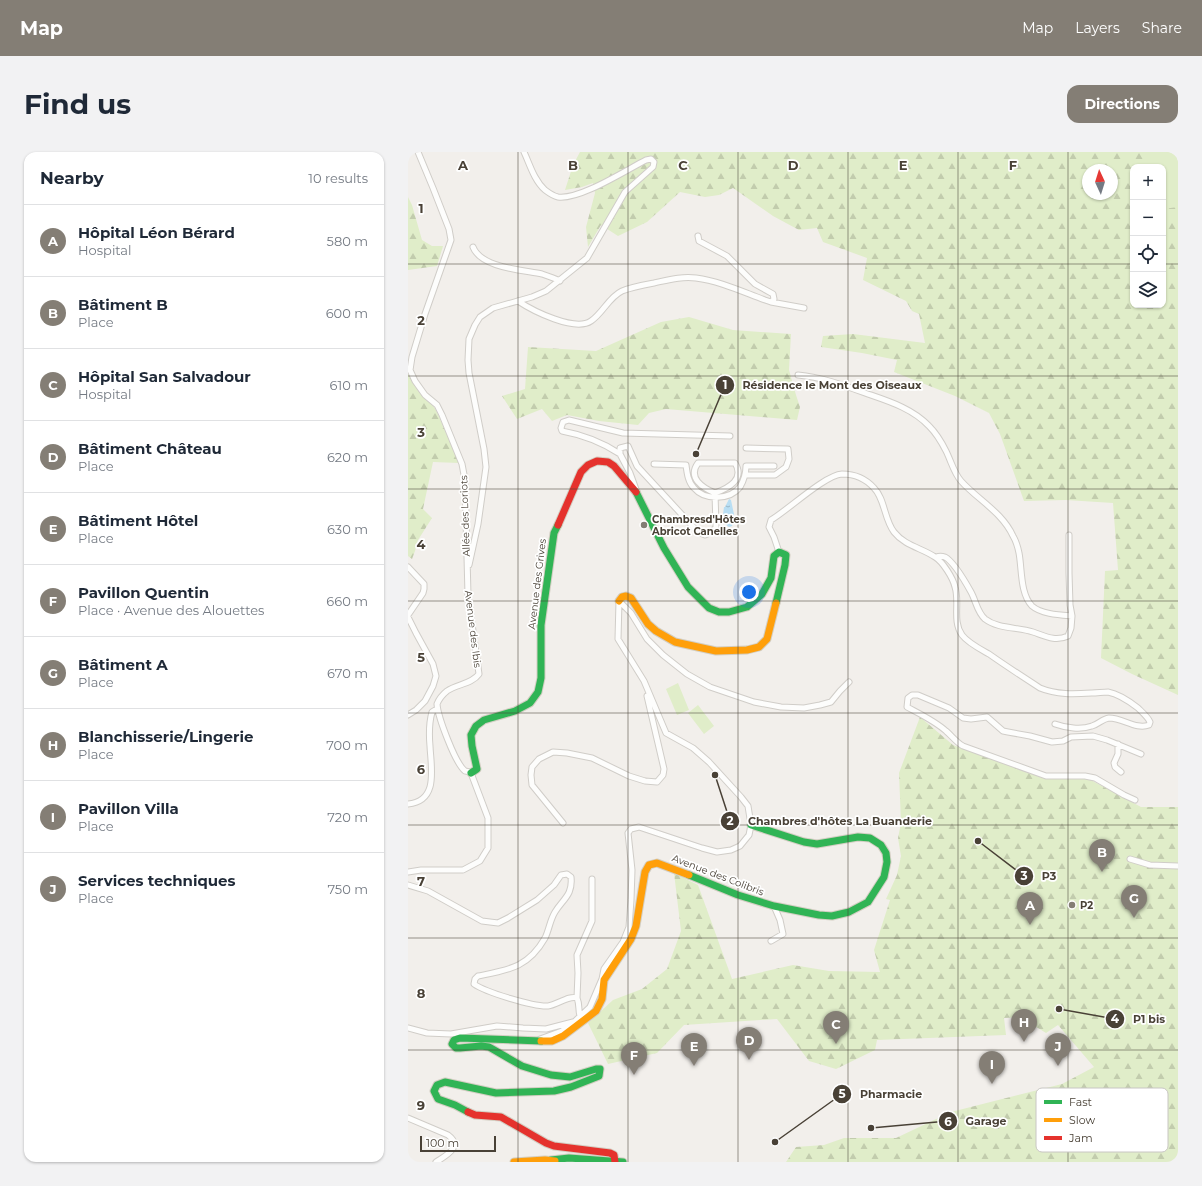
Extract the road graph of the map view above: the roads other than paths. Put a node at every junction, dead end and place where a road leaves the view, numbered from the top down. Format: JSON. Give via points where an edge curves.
{"nodes":[{"id":1,"x":418,"y":152,"type":"edge"},
{"id":2,"x":524,"y":152,"type":"edge"},
{"id":3,"x":698,"y":236,"type":"dead end"},
{"id":4,"x":473,"y":247,"type":"dead end"},
{"id":5,"x":560,"y":281,"type":"junction"},
{"id":6,"x":518,"y":301,"type":"junction"},
{"id":7,"x":771,"y":302,"type":"junction"},
{"id":8,"x":804,"y":308,"type":"dead end"},
{"id":9,"x":798,"y":375,"type":"dead end"},
{"id":10,"x":730,"y":436,"type":"dead end"},
{"id":11,"x":746,"y":448,"type":"dead end"},
{"id":12,"x":620,"y":454,"type":"junction"},
{"id":13,"x":654,"y":464,"type":"dead end"},
{"id":14,"x":774,"y":466,"type":"dead end"},
{"id":15,"x":745,"y":475,"type":"junction"},
{"id":16,"x":638,"y":495,"type":"junction"},
{"id":17,"x":715,"y":495,"type":"junction"},
{"id":18,"x":1069,"y":535,"type":"dead end"},
{"id":19,"x":779,"y":552,"type":"junction"},
{"id":20,"x":936,"y":557,"type":"junction"},
{"id":21,"x":408,"y":567,"type":"edge"},
{"id":22,"x":468,"y":572,"type":"junction"},
{"id":23,"x":619,"y":602,"type":"junction"},
{"id":24,"x":408,"y":616,"type":"edge"},
{"id":25,"x":1072,"y":616,"type":"junction"},
{"id":26,"x":644,"y":681,"type":"junction"},
{"id":27,"x":849,"y":682,"type":"dead end"},
{"id":28,"x":437,"y":709,"type":"junction"},
{"id":29,"x":408,"y":714,"type":"edge"},
{"id":30,"x":1055,"y":724,"type":"dead end"},
{"id":31,"x":1073,"y":728,"type":"junction"},
{"id":32,"x":1071,"y":737,"type":"junction"},
{"id":33,"x":1118,"y":744,"type":"junction"},
{"id":34,"x":1141,"y":754,"type":"dead end"},
{"id":35,"x":1121,"y":772,"type":"dead end"},
{"id":36,"x":471,"y":773,"type":"junction"},
{"id":37,"x":1135,"y":800,"type":"dead end"},
{"id":38,"x":408,"y":804,"type":"edge"},
{"id":39,"x":563,"y":823,"type":"dead end"},
{"id":40,"x":751,"y":825,"type":"junction"},
{"id":41,"x":1130,"y":859,"type":"dead end"},
{"id":42,"x":1178,"y":866,"type":"edge"},
{"id":43,"x":408,"y":872,"type":"edge"},
{"id":44,"x":592,"y":879,"type":"dead end"},
{"id":45,"x":408,"y":885,"type":"edge"},
{"id":46,"x":774,"y":906,"type":"junction"},
{"id":47,"x":771,"y":941,"type":"dead end"},
{"id":48,"x":603,"y":980,"type":"junction"},
{"id":49,"x":577,"y":998,"type":"junction"},
{"id":50,"x":580,"y":1016,"type":"junction"},
{"id":51,"x":577,"y":1024,"type":"junction"},
{"id":52,"x":408,"y":1028,"type":"edge"},
{"id":53,"x":408,"y":1118,"type":"edge"},
{"id":54,"x":551,"y":1160,"type":"junction"},
{"id":55,"x":436,"y":1162,"type":"edge"},
{"id":56,"x":514,"y":1162,"type":"edge"},
{"id":57,"x":566,"y":1162,"type":"edge"},
{"id":58,"x":615,"y":1162,"type":"edge"},
{"id":59,"x":623,"y":1162,"type":"edge"}],
"edges":[{"from":1,"to":22,"type":"street","name":"Allée des Loriots","via":[[449,229],[450,240],[425,314],[410,370],[425,394],[437,405],[462,464],[465,480]]},
{"from":2,"to":5,"type":"street","via":[[537,181],[548,192],[558,197],[588,191],[646,160],[651,159],[654,162],[653,167],[626,192],[587,258]]},
{"from":3,"to":7,"type":"street","via":[[699,241],[727,256],[754,284],[773,294],[774,299]]},
{"from":4,"to":5,"type":"street","via":[[475,252],[490,263],[543,274]]},
{"from":5,"to":6,"type":"street","via":[[546,292]]},
{"from":6,"to":7,"type":"street","via":[[563,322],[578,325],[591,321],[620,292],[676,278],[713,281]]},
{"from":6,"to":22,"type":"street","via":[[493,308],[480,317],[470,339],[469,373],[486,467]]},
{"from":7,"to":8,"type":"street"},
{"from":9,"to":25,"type":"street","via":[[838,383],[897,404],[929,426],[942,443],[960,480],[997,513],[1013,536],[1019,552],[1027,600],[1038,610],[1054,615]]},
{"from":10,"to":12,"type":"street","via":[[623,433],[569,420],[563,422],[562,431],[592,438]]},
{"from":11,"to":15,"type":"street","via":[[788,449],[789,459],[786,467],[775,475]]},
{"from":12,"to":16,"type":"street"},
{"from":12,"to":17,"type":"street","via":[[620,448],[628,446],[638,466],[698,532],[705,535],[716,527]]},
{"from":13,"to":17,"type":"street","via":[[686,465],[692,486],[705,495]]},
{"from":14,"to":15,"type":"street","via":[[746,466]]},
{"from":15,"to":17,"type":"street","via":[[735,491],[726,496]]},
{"from":16,"to":19,"type":"street","via":[[667,554],[688,587],[709,608],[729,612],[747,607],[762,594],[770,578],[774,556]]},
{"from":16,"to":36,"type":"street","name":"Avenue des Grives","via":[[608,462],[596,461],[581,472],[554,533],[541,625],[541,678],[538,692],[530,703],[484,720],[476,726],[471,735],[477,769]]},
{"from":17,"to":17,"type":"street","via":[[737,479],[739,474],[735,463],[698,463],[694,467],[697,482]]},
{"from":18,"to":25,"type":"street"},
{"from":19,"to":20,"type":"street","via":[[769,527],[771,520],[826,480],[839,474],[850,474],[862,478],[875,489],[895,533],[907,543]]},
{"from":19,"to":23,"type":"street","via":[[786,555],[786,565],[766,638],[759,647],[753,649],[716,651],[675,642],[656,632],[648,624],[631,598],[622,597]]},
{"from":20,"to":25,"type":"street","via":[[946,558],[959,572],[980,613],[994,624],[1061,639],[1068,636]]},
{"from":20,"to":31,"type":"street","via":[[956,587],[958,627],[962,635],[973,644],[1049,692],[1108,692],[1129,700],[1150,722],[1149,725],[1140,727],[1110,718],[1093,726]]},
{"from":21,"to":24,"type":"street","via":[[424,584],[424,589]]},
{"from":22,"to":28,"type":"street","name":"Avenue des Ibis","via":[[468,595],[479,674],[476,678],[448,691],[440,698]]},
{"from":23,"to":26,"type":"street","via":[[618,639]]},
{"from":23,"to":27,"type":"street","via":[[631,613],[647,639],[663,655],[687,674],[710,687],[754,702],[804,708],[831,702]]},
{"from":24,"to":29,"type":"street","via":[[434,664],[436,676],[425,701]]},
{"from":26,"to":39,"type":"street","via":[[664,769],[663,776],[657,782],[645,781],[592,758],[553,752],[539,759],[532,767],[532,785]]},
{"from":26,"to":40,"type":"street","via":[[666,733],[693,748],[709,762],[748,806]]},
{"from":28,"to":36,"type":"street","via":[[444,732],[460,764]]},
{"from":28,"to":38,"type":"street","via":[[432,712],[430,725],[431,785],[426,796]]},
{"from":30,"to":31,"type":"street"},
{"from":31,"to":32,"type":"street"},
{"from":32,"to":33,"type":"street","via":[[1093,736]]},
{"from":32,"to":37,"type":"street","via":[[1063,741],[1044,741],[1003,731],[987,717],[963,718],[949,708],[918,695],[908,698],[907,707],[947,731],[963,746],[1046,776],[1095,778]]},
{"from":33,"to":34,"type":"street"},
{"from":33,"to":35,"type":"street","via":[[1114,764]]},
{"from":36,"to":43,"type":"street","via":[[488,818],[488,848],[480,861],[463,870]]},
{"from":40,"to":46,"type":"street","name":"Avenue des Colibris","via":[[817,844],[858,837],[870,838],[886,853],[884,877],[868,902],[849,912],[825,916]]},
{"from":40,"to":48,"type":"street","via":[[749,835],[740,846],[717,852],[638,827],[631,829],[628,833],[632,870],[629,927],[623,942],[604,969]]},
{"from":41,"to":42,"type":"street","via":[[1150,865]]},
{"from":44,"to":49,"type":"street","via":[[592,921],[577,955]]},
{"from":45,"to":49,"type":"street","via":[[428,891],[482,921],[498,923],[537,900],[561,875],[567,874],[572,878],[570,893],[555,912],[545,938],[536,951],[525,962],[509,970],[478,976],[474,984],[491,993],[548,1006]]},
{"from":46,"to":47,"type":"street","via":[[783,934]]},
{"from":46,"to":48,"type":"street","name":"Avenue des Colibris","via":[[738,895],[657,862],[649,865],[645,872],[636,926],[631,939]]},
{"from":48,"to":50,"type":"street","via":[[590,1007]]},
{"from":48,"to":51,"type":"street","name":"Avenue des Colibris","via":[[602,999],[596,1011]]},
{"from":49,"to":50,"type":"street"},
{"from":50,"to":51,"type":"street"},
{"from":51,"to":52,"type":"street","via":[[569,1022],[546,1029],[497,1026],[451,1034],[427,1033]]},
{"from":51,"to":58,"type":"street","name":"Avenue des Colibris","via":[[563,1036],[552,1041],[460,1038],[452,1044],[461,1049],[488,1046],[522,1067],[544,1073],[575,1077],[595,1068],[600,1069],[599,1076],[554,1091],[496,1093],[445,1082],[437,1085],[434,1091],[438,1099],[475,1115],[501,1117],[546,1143],[610,1153],[614,1155]]},
{"from":53,"to":55,"type":"street","via":[[452,1138],[453,1149]]},
{"from":54,"to":56,"type":"street"},
{"from":54,"to":57,"type":"street"},
{"from":54,"to":58,"type":"street","via":[[569,1158]]},
{"from":58,"to":59,"type":"street"}]}
